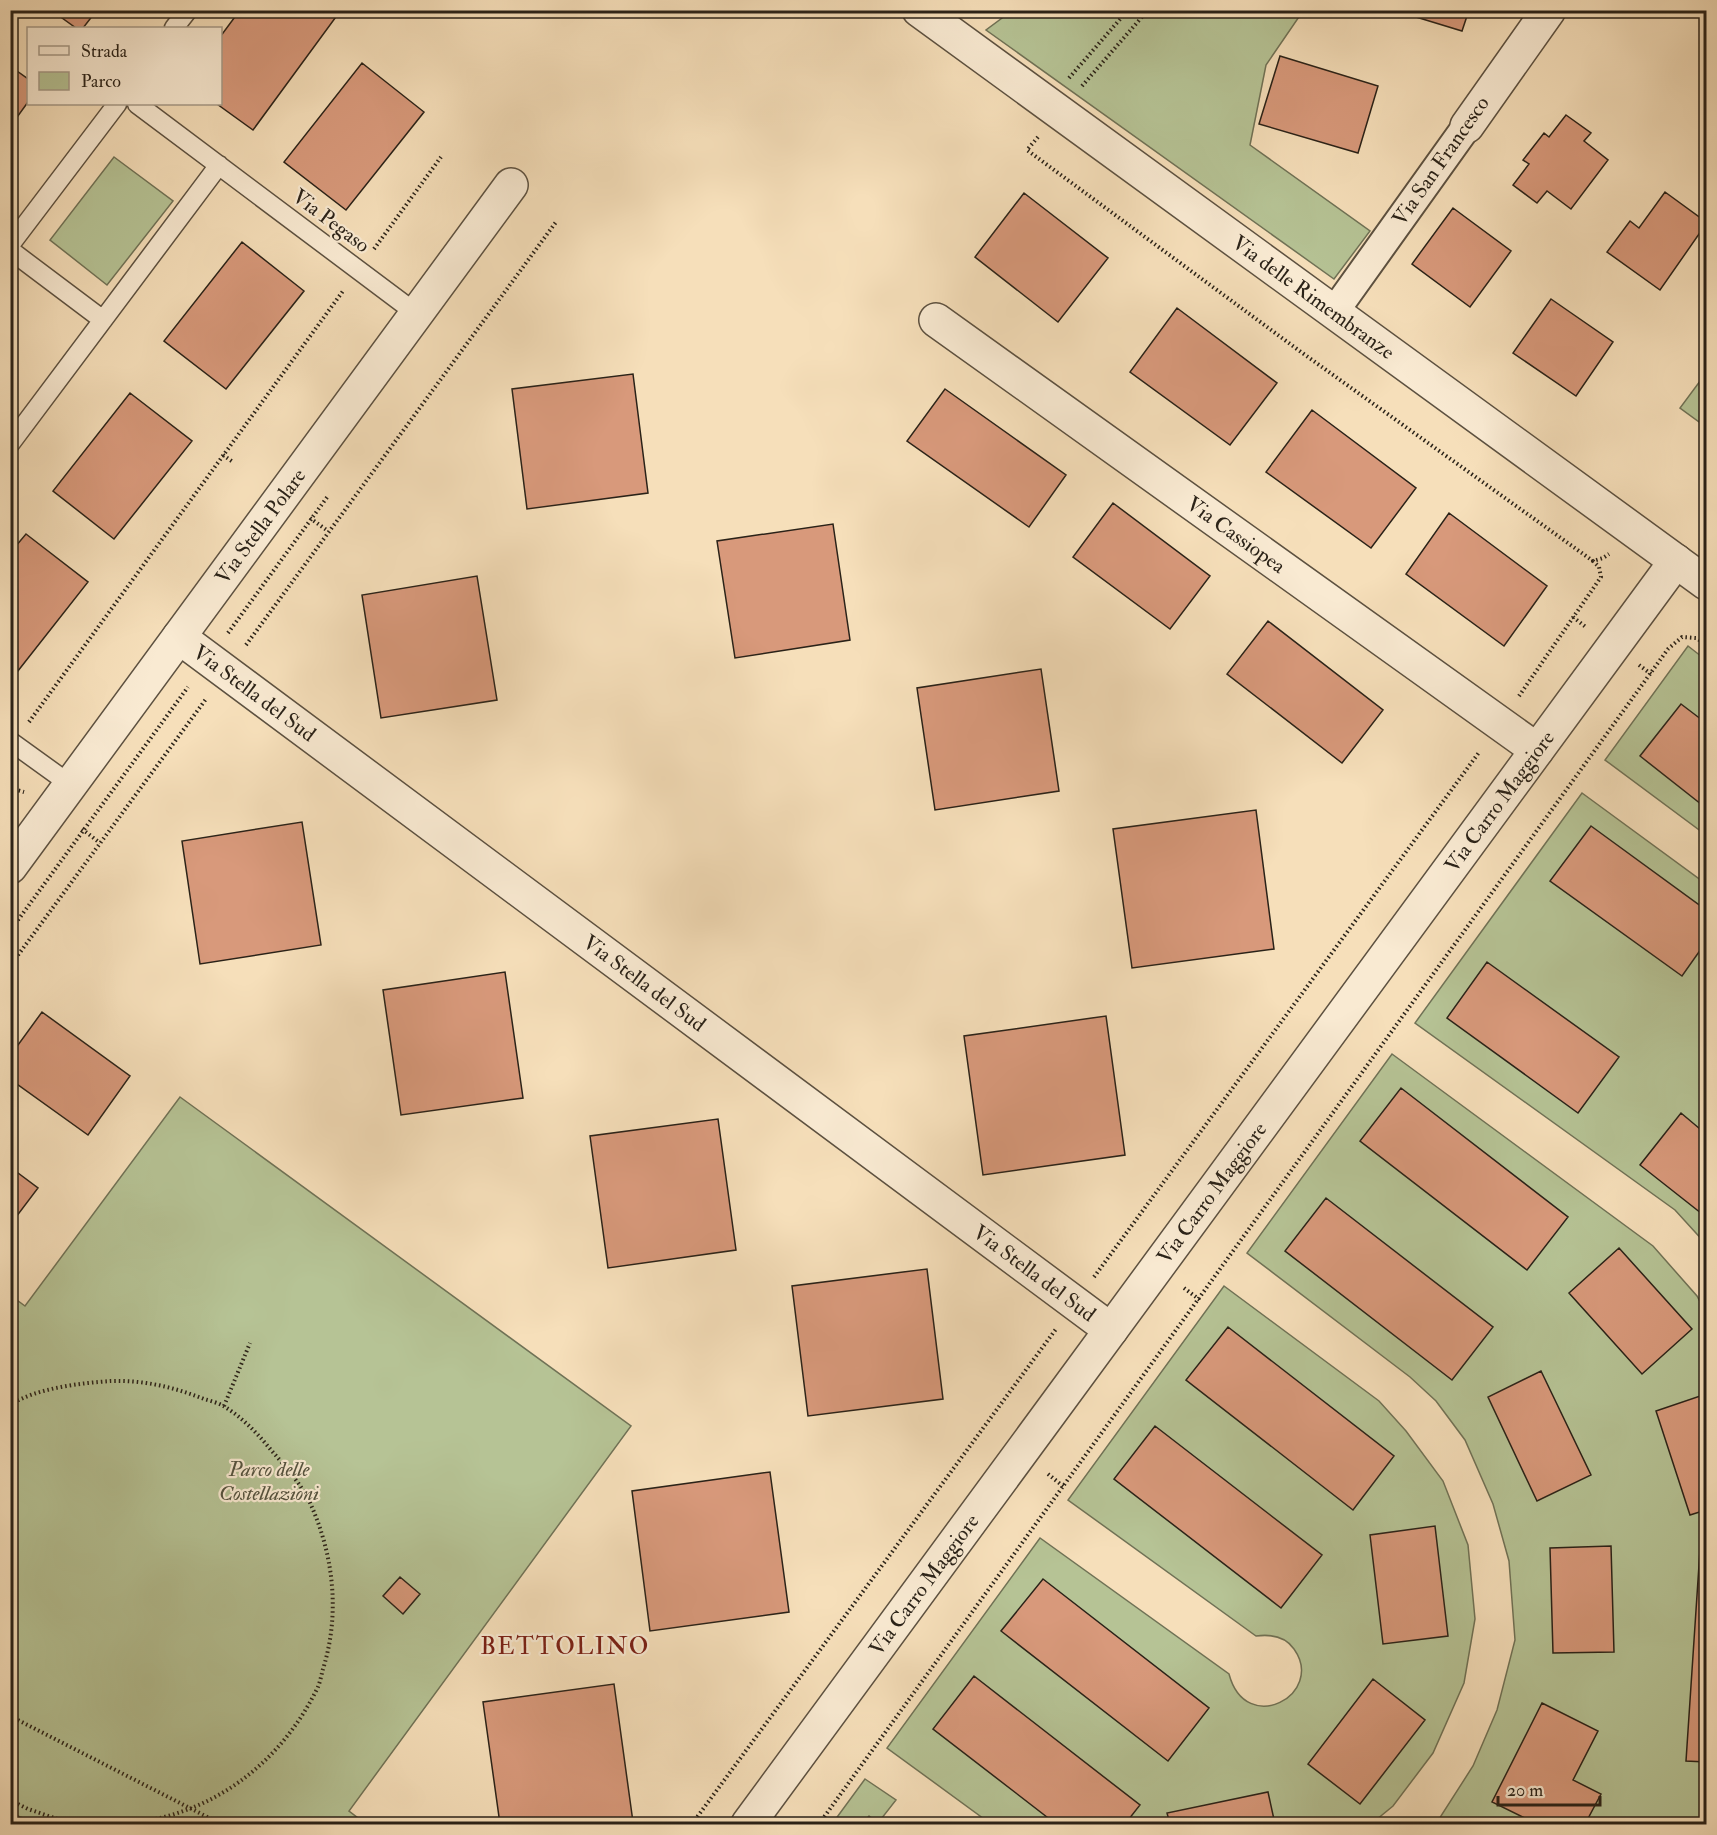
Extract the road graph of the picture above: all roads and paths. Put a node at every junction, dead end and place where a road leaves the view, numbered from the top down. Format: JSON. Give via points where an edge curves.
{"nodes":[{"id":1,"x":188,"y":10,"type":"edge"},
{"id":2,"x":920,"y":10,"type":"edge"},
{"id":3,"x":1128,"y":10,"type":"edge"},
{"id":4,"x":1148,"y":10,"type":"edge"},
{"id":5,"x":1549,"y":10,"type":"edge"},
{"id":6,"x":175,"y":27,"type":"edge"},
{"id":7,"x":116,"y":105,"type":"edge"},
{"id":8,"x":138,"y":105,"type":"edge"},
{"id":9,"x":1060,"y":112,"type":"junction"},
{"id":10,"x":1467,"y":126,"type":"joint"},
{"id":11,"x":441,"y":157,"type":"dead end"},
{"id":12,"x":219,"y":165,"type":"junction"},
{"id":13,"x":511,"y":185,"type":"dead end"},
{"id":14,"x":556,"y":222,"type":"dead end"},
{"id":15,"x":10,"y":245,"type":"edge"},
{"id":16,"x":10,"y":250,"type":"edge"},
{"id":17,"x":358,"y":270,"type":"junction"},
{"id":18,"x":1334,"y":312,"type":"junction"},
{"id":19,"x":417,"y":314,"type":"junction"},
{"id":20,"x":104,"y":320,"type":"junction"},
{"id":21,"x":936,"y":320,"type":"dead end"},
{"id":22,"x":10,"y":444,"type":"edge"},
{"id":23,"x":223,"y":455,"type":"junction"},
{"id":24,"x":233,"y":462,"type":"dead end"},
{"id":25,"x":332,"y":491,"type":"dead end"},
{"id":26,"x":1630,"y":528,"type":"junction"},
{"id":27,"x":1593,"y":561,"type":"junction"},
{"id":28,"x":1676,"y":561,"type":"junction"},
{"id":29,"x":1707,"y":583,"type":"edge"},
{"id":30,"x":179,"y":637,"type":"junction"},
{"id":31,"x":1707,"y":645,"type":"edge"},
{"id":32,"x":218,"y":665,"type":"junction"},
{"id":33,"x":1500,"y":724,"type":"junction"},
{"id":34,"x":12,"y":742,"type":"edge"},
{"id":35,"x":1537,"y":750,"type":"junction"},
{"id":36,"x":71,"y":785,"type":"junction"},
{"id":37,"x":77,"y":825,"type":"dead end"},
{"id":38,"x":84,"y":831,"type":"junction"},
{"id":39,"x":100,"y":843,"type":"junction"},
{"id":40,"x":10,"y":867,"type":"edge"},
{"id":41,"x":10,"y":931,"type":"edge"},
{"id":42,"x":10,"y":966,"type":"edge"},
{"id":43,"x":1075,"y":1304,"type":"junction"},
{"id":44,"x":1111,"y":1330,"type":"junction"},
{"id":45,"x":250,"y":1343,"type":"dead end"},
{"id":46,"x":10,"y":1405,"type":"edge"},
{"id":47,"x":224,"y":1406,"type":"junction"},
{"id":48,"x":10,"y":1716,"type":"edge"},
{"id":49,"x":10,"y":1800,"type":"edge"},
{"id":50,"x":192,"y":1809,"type":"junction"},
{"id":51,"x":72,"y":1824,"type":"edge"},
{"id":52,"x":119,"y":1824,"type":"edge"},
{"id":53,"x":221,"y":1824,"type":"edge"},
{"id":54,"x":692,"y":1824,"type":"edge"},
{"id":55,"x":748,"y":1824,"type":"edge"},
{"id":56,"x":819,"y":1824,"type":"edge"}],
"edges":[{"from":1,"to":6,"type":"lane"},
{"from":2,"to":9,"type":"street","name":"Via delle Rimembranze"},
{"from":3,"to":9,"type":"path","via":[[1063,85]]},
{"from":4,"to":9,"type":"path"},
{"from":5,"to":10,"type":"street","name":"Via San Francesco"},
{"from":7,"to":15,"type":"lane"},
{"from":8,"to":12,"type":"lane","name":"Via Pegaso"},
{"from":9,"to":18,"type":"street","name":"Via delle Rimembranze"},
{"from":9,"to":27,"type":"path","via":[[1027,150]]},
{"from":10,"to":18,"type":"street","name":"Via San Francesco"},
{"from":11,"to":17,"type":"path"},
{"from":12,"to":17,"type":"lane","name":"Via Pegaso"},
{"from":12,"to":20,"type":"lane"},
{"from":13,"to":19,"type":"street","name":"Via Stella Polare"},
{"from":14,"to":32,"type":"path"},
{"from":16,"to":20,"type":"lane"},
{"from":17,"to":19,"type":"lane","name":"Via Pegaso"},
{"from":17,"to":23,"type":"path"},
{"from":18,"to":26,"type":"street","name":"Via delle Rimembranze"},
{"from":19,"to":30,"type":"street","name":"Via Stella Polare"},
{"from":20,"to":22,"type":"lane"},
{"from":21,"to":33,"type":"street","name":"Via Cassiopea"},
{"from":23,"to":24,"type":"path"},
{"from":23,"to":34,"type":"path"},
{"from":25,"to":32,"type":"path"},
{"from":26,"to":27,"type":"path","via":[[1613,552]]},
{"from":26,"to":28,"type":"street","name":"Via delle Rimembranze"},
{"from":27,"to":33,"type":"path","via":[[1599,567],[1600,577]]},
{"from":28,"to":29,"type":"street","name":"Via delle Rimembranze"},
{"from":28,"to":35,"type":"street","name":"Via Carro Maggiore"},
{"from":30,"to":32,"type":"street","name":"Via Stella del Sud"},
{"from":30,"to":36,"type":"street","name":"Via Stella Polare"},
{"from":31,"to":56,"type":"path","via":[[1696,638],[1682,637],[1668,649]]},
{"from":32,"to":38,"type":"path"},
{"from":32,"to":39,"type":"path"},
{"from":32,"to":43,"type":"street","name":"Via Stella del Sud"},
{"from":33,"to":35,"type":"street","name":"Via Cassiopea"},
{"from":33,"to":43,"type":"path"},
{"from":34,"to":36,"type":"lane"},
{"from":35,"to":44,"type":"street","name":"Via Carro Maggiore"},
{"from":36,"to":40,"type":"street","name":"Via Stella Polare"},
{"from":37,"to":38,"type":"path"},
{"from":38,"to":39,"type":"path"},
{"from":38,"to":41,"type":"path"},
{"from":39,"to":42,"type":"path"},
{"from":43,"to":44,"type":"street","name":"Via Stella del Sud"},
{"from":43,"to":54,"type":"path"},
{"from":44,"to":55,"type":"street","name":"Via Carro Maggiore"},
{"from":45,"to":47,"type":"path"},
{"from":46,"to":47,"type":"path","via":[[20,1398],[77,1383],[134,1380],[180,1390]]},
{"from":47,"to":50,"type":"path","via":[[287,1468],[310,1504],[332,1578],[333,1617],[317,1689],[299,1719],[254,1772]]},
{"from":48,"to":50,"type":"path"},
{"from":49,"to":51,"type":"path"},
{"from":50,"to":52,"type":"path"},
{"from":50,"to":53,"type":"path"}]}
